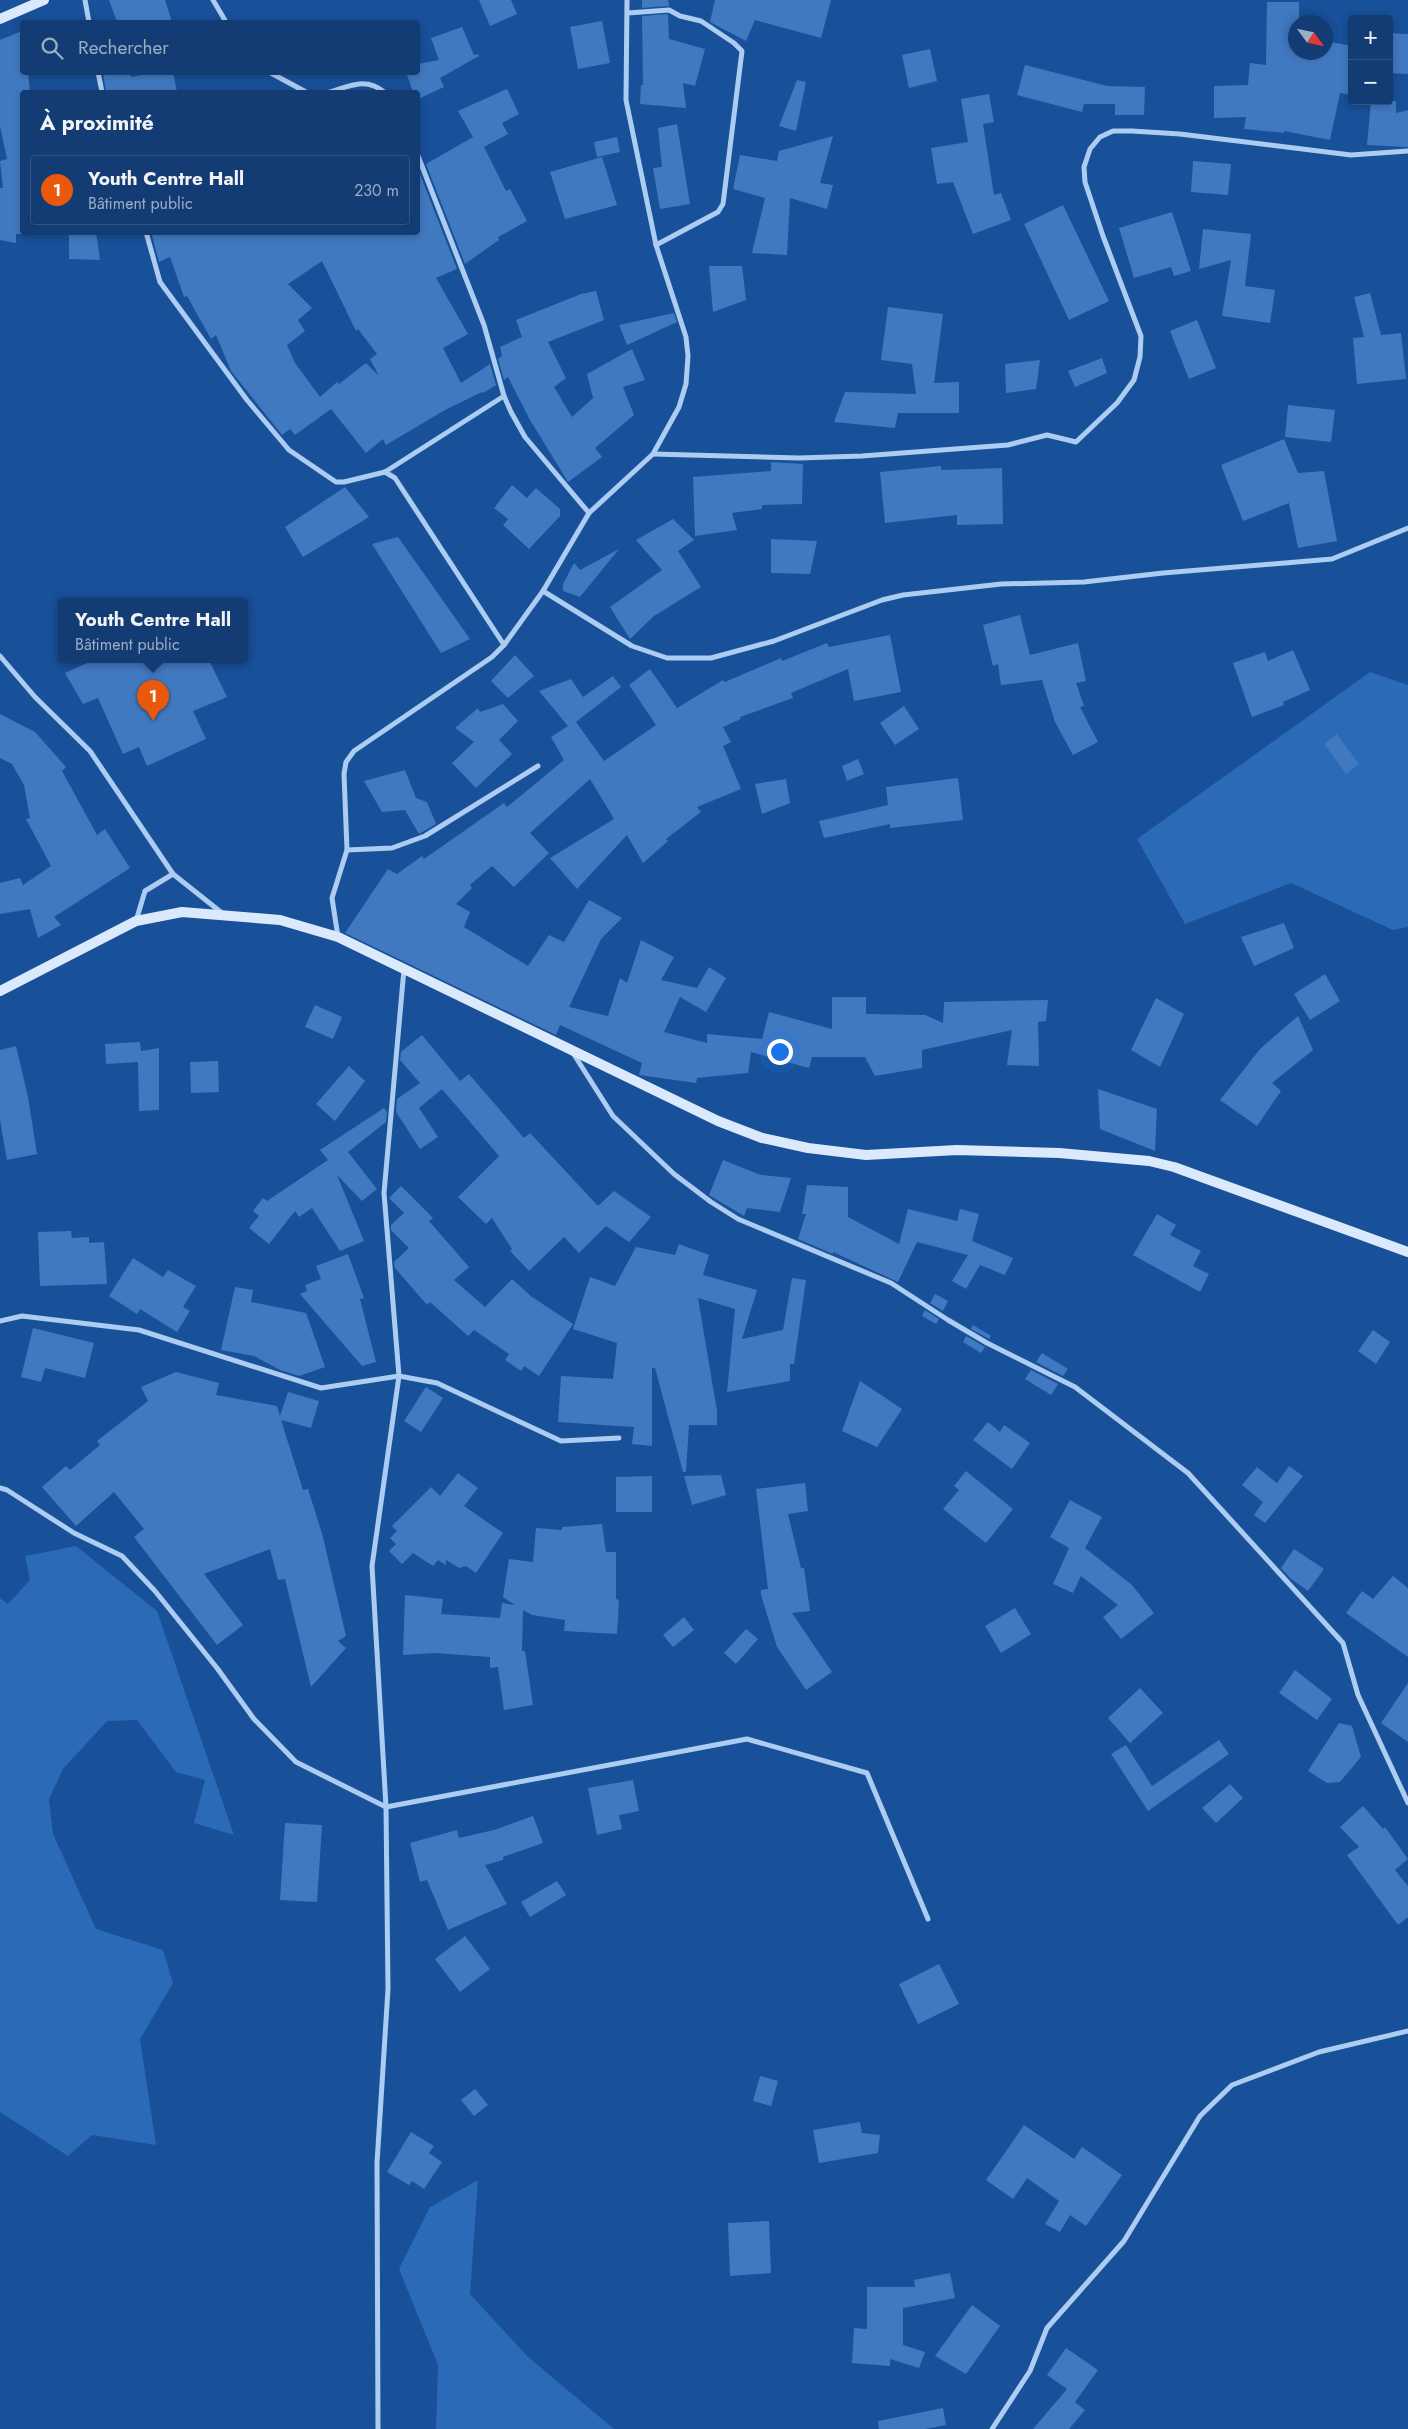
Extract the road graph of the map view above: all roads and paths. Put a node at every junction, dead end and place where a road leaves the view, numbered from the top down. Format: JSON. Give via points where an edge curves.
{"nodes":[{"id":1,"x":44,"y":0,"type":"edge"},
{"id":2,"x":85,"y":0,"type":"edge"},
{"id":3,"x":213,"y":0,"type":"edge"},
{"id":4,"x":627,"y":0,"type":"edge"},
{"id":5,"x":628,"y":13,"type":"junction"},
{"id":6,"x":0,"y":20,"type":"edge"},
{"id":7,"x":89,"y":20,"type":"edge"},
{"id":8,"x":225,"y":20,"type":"edge"},
{"id":9,"x":99,"y":75,"type":"edge"},
{"id":10,"x":275,"y":75,"type":"edge"},
{"id":11,"x":102,"y":90,"type":"edge"},
{"id":12,"x":302,"y":90,"type":"edge"},
{"id":13,"x":337,"y":90,"type":"edge"},
{"id":14,"x":382,"y":90,"type":"edge"},
{"id":15,"x":1408,"y":151,"type":"edge"},
{"id":16,"x":420,"y":161,"type":"edge"},
{"id":17,"x":147,"y":235,"type":"edge"},
{"id":18,"x":656,"y":245,"type":"junction"},
{"id":19,"x":504,"y":396,"type":"junction"},
{"id":20,"x":653,"y":454,"type":"junction"},
{"id":21,"x":385,"y":472,"type":"junction"},
{"id":22,"x":589,"y":514,"type":"junction"},
{"id":23,"x":1408,"y":528,"type":"edge"},
{"id":24,"x":543,"y":591,"type":"junction"},
{"id":25,"x":504,"y":646,"type":"junction"},
{"id":26,"x":0,"y":656,"type":"edge"},
{"id":27,"x":538,"y":766,"type":"dead end"},
{"id":28,"x":347,"y":850,"type":"junction"},
{"id":29,"x":173,"y":874,"type":"junction"},
{"id":30,"x":226,"y":917,"type":"junction"},
{"id":31,"x":136,"y":921,"type":"junction"},
{"id":32,"x":338,"y":937,"type":"junction"},
{"id":33,"x":404,"y":969,"type":"junction"},
{"id":34,"x":0,"y":991,"type":"edge"},
{"id":35,"x":570,"y":1048,"type":"junction"},
{"id":36,"x":1408,"y":1252,"type":"edge"},
{"id":37,"x":0,"y":1321,"type":"edge"},
{"id":38,"x":399,"y":1376,"type":"junction"},
{"id":39,"x":619,"y":1438,"type":"dead end"},
{"id":40,"x":0,"y":1488,"type":"edge"},
{"id":41,"x":1408,"y":1803,"type":"edge"},
{"id":42,"x":386,"y":1807,"type":"junction"},
{"id":43,"x":928,"y":1919,"type":"dead end"},
{"id":44,"x":1408,"y":2031,"type":"edge"},
{"id":45,"x":378,"y":2429,"type":"edge"},
{"id":46,"x":992,"y":2429,"type":"edge"}],
"edges":[{"from":1,"to":6,"type":"street"},
{"from":2,"to":7,"type":"street"},
{"from":3,"to":8,"type":"street"},
{"from":4,"to":5,"type":"street"},
{"from":5,"to":18,"type":"street","via":[[626,100]]},
{"from":5,"to":18,"type":"street","via":[[669,10],[700,21],[742,51],[724,204],[718,212]]},
{"from":9,"to":11,"type":"street"},
{"from":10,"to":12,"type":"street"},
{"from":13,"to":14,"type":"street","via":[[363,82]]},
{"from":15,"to":20,"type":"street","via":[[1351,155],[1132,130],[1113,131],[1100,137],[1090,149],[1084,167],[1085,182],[1142,336],[1134,380],[1117,403],[1076,442],[1047,435],[1008,445],[799,458]]},
{"from":16,"to":19,"type":"street","via":[[484,325]]},
{"from":17,"to":21,"type":"street","via":[[160,282],[288,450],[336,482]]},
{"from":18,"to":20,"type":"street","via":[[686,337],[688,356],[686,384],[679,407]]},
{"from":19,"to":21,"type":"street"},
{"from":19,"to":22,"type":"street","via":[[525,437]]},
{"from":20,"to":22,"type":"street"},
{"from":21,"to":25,"type":"street","via":[[395,478]]},
{"from":22,"to":24,"type":"street"},
{"from":23,"to":24,"type":"street","via":[[1332,559],[1084,582],[1001,584],[903,595],[774,641],[710,658],[667,658],[632,646]]},
{"from":24,"to":25,"type":"street"},
{"from":25,"to":28,"type":"street","via":[[492,658],[354,751],[346,762],[344,774]]},
{"from":26,"to":29,"type":"street","via":[[35,697],[90,751]]},
{"from":27,"to":28,"type":"street","via":[[425,836],[392,848]]},
{"from":28,"to":32,"type":"street","via":[[332,898]]},
{"from":29,"to":30,"type":"street"},
{"from":29,"to":31,"type":"street","via":[[145,890]]},
{"from":30,"to":31,"type":"street","via":[[182,912]]},
{"from":30,"to":32,"type":"street","via":[[280,920]]},
{"from":31,"to":34,"type":"street"},
{"from":32,"to":33,"type":"street"},
{"from":33,"to":35,"type":"street"},
{"from":33,"to":38,"type":"street","via":[[384,1193]]},
{"from":35,"to":36,"type":"street","via":[[718,1121],[762,1138],[866,1155],[957,1150],[1058,1153],[1149,1161],[1174,1167]]},
{"from":35,"to":41,"type":"street","via":[[612,1116],[674,1174],[710,1202],[738,1219],[891,1283],[987,1343],[1075,1387],[1188,1473],[1343,1643],[1358,1695]]},
{"from":37,"to":38,"type":"street","via":[[22,1316],[139,1330],[321,1388]]},
{"from":38,"to":39,"type":"street","via":[[437,1383],[561,1441]]},
{"from":38,"to":42,"type":"street","via":[[372,1566]]},
{"from":40,"to":42,"type":"street","via":[[74,1533],[122,1556],[155,1591],[217,1668],[254,1720],[296,1762]]},
{"from":42,"to":43,"type":"street","via":[[747,1740],[867,1773]]},
{"from":42,"to":45,"type":"street","via":[[388,1989],[377,2163]]},
{"from":44,"to":46,"type":"street","via":[[1320,2052],[1232,2085],[1200,2116],[1124,2241],[1047,2328],[1030,2371]]}]}
